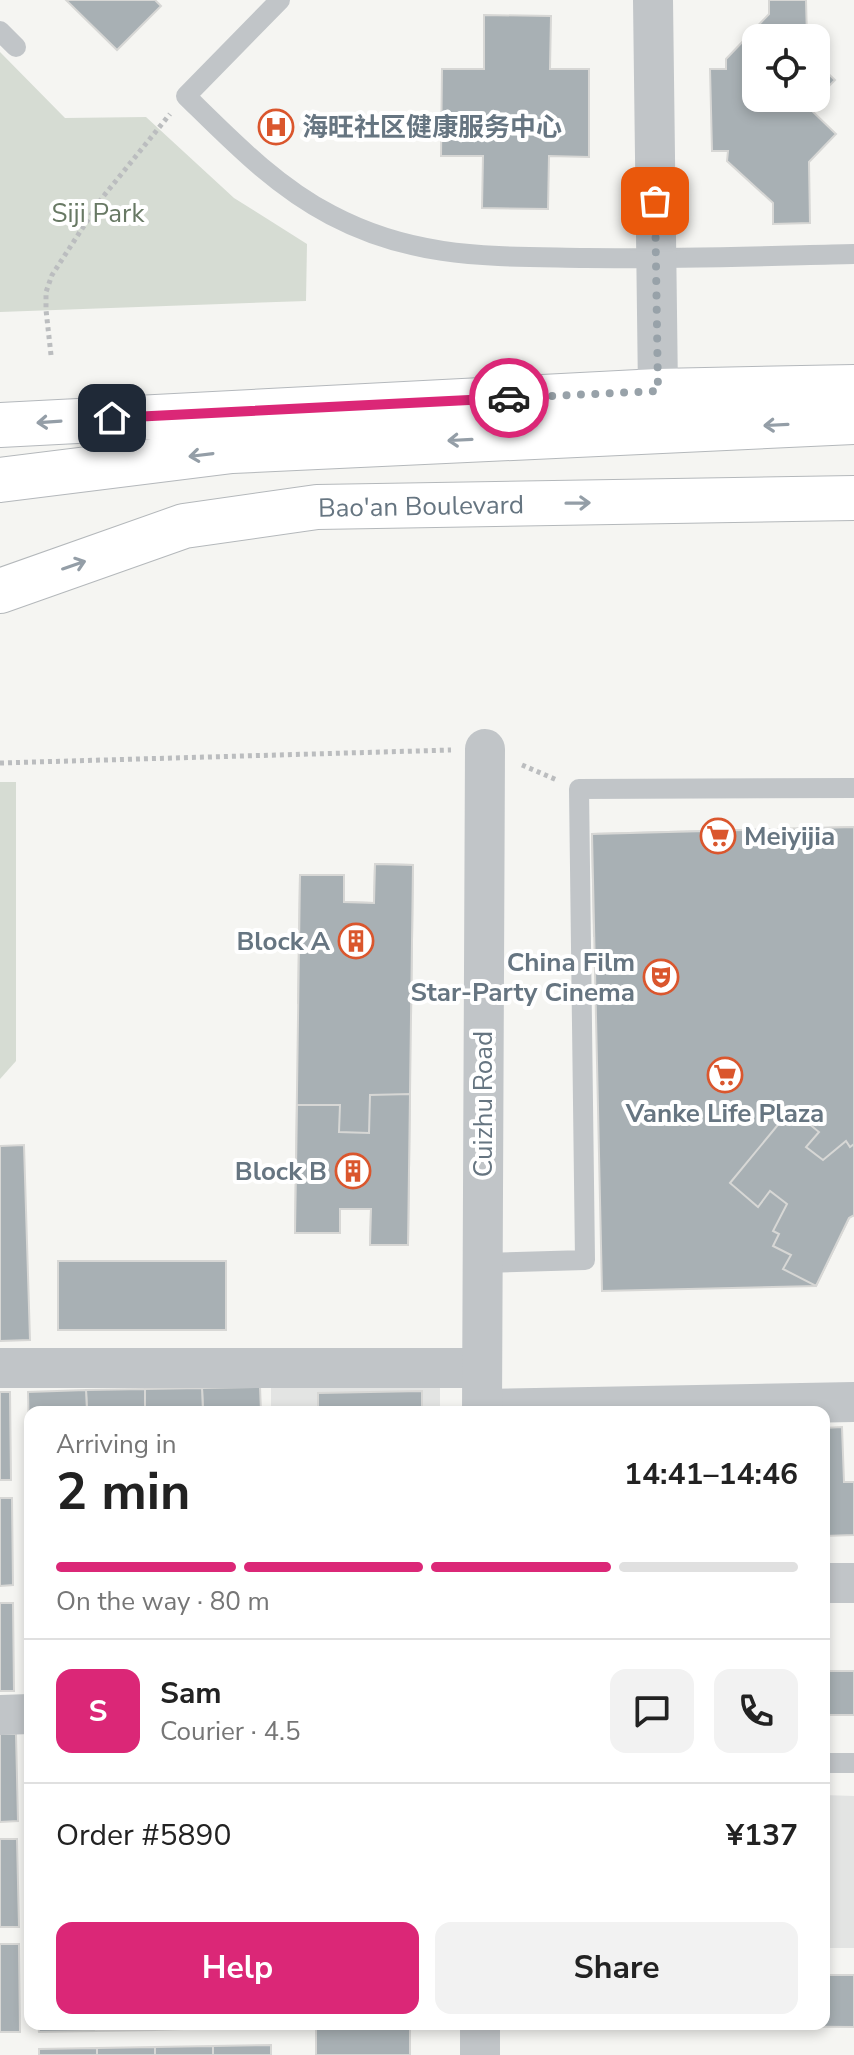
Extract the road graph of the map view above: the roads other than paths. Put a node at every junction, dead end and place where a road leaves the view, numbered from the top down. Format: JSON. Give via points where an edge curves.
{"nodes":[{"id":1,"x":280,"y":0,"type":"edge"},
{"id":2,"x":653,"y":0,"type":"edge"},
{"id":3,"x":0,"y":31,"type":"edge"},
{"id":4,"x":16,"y":47,"type":"dead end"},
{"id":5,"x":854,"y":254,"type":"edge"},
{"id":6,"x":656,"y":259,"type":"junction"},
{"id":7,"x":854,"y":387,"type":"edge"},
{"id":8,"x":658,"y":391,"type":"junction"},
{"id":9,"x":854,"y":422,"type":"edge"},
{"id":10,"x":0,"y":425,"type":"edge"},
{"id":11,"x":0,"y":480,"type":"edge"},
{"id":12,"x":854,"y":498,"type":"edge"},
{"id":13,"x":0,"y":591,"type":"edge"},
{"id":14,"x":485,"y":749,"type":"road end"},
{"id":15,"x":854,"y":788,"type":"edge"},
{"id":16,"x":483,"y":1263,"type":"junction"},
{"id":17,"x":0,"y":1368,"type":"edge"},
{"id":18,"x":482,"y":1368,"type":"junction"},
{"id":19,"x":854,"y":1402,"type":"edge"},
{"id":20,"x":482,"y":1406,"type":"edge"},
{"id":21,"x":668,"y":1406,"type":"edge"},
{"id":22,"x":830,"y":1583,"type":"edge"},
{"id":23,"x":854,"y":1583,"type":"edge"},
{"id":24,"x":24,"y":1714,"type":"edge"},
{"id":25,"x":0,"y":1715,"type":"edge"},
{"id":26,"x":830,"y":1763,"type":"edge"},
{"id":27,"x":854,"y":1763,"type":"edge"},
{"id":28,"x":480,"y":2030,"type":"edge"},
{"id":29,"x":480,"y":2055,"type":"edge"}],
"edges":[{"from":1,"to":6,"type":"lane","via":[[186,96],[281,184],[330,215],[416,248],[470,256]]},
{"from":2,"to":6,"type":"street"},
{"from":3,"to":4,"type":"lane"},
{"from":5,"to":6,"type":"lane"},
{"from":6,"to":8,"type":"street"},
{"from":7,"to":8,"type":"main road"},
{"from":8,"to":10,"type":"main road","one_way":true},
{"from":9,"to":11,"type":"main road","one_way":true,"via":[[232,451]]},
{"from":13,"to":12,"type":"main road","name":"Bao'an Boulevard","one_way":true,"via":[[184,526],[317,507]]},
{"from":14,"to":16,"type":"street","name":"Cuizhu Road"},
{"from":15,"to":16,"type":"lane","via":[[579,789],[585,1260]]},
{"from":16,"to":18,"type":"street","name":"Cuizhu Road"},
{"from":17,"to":18,"type":"street"},
{"from":18,"to":20,"type":"street","name":"Cuizhu Road"},
{"from":19,"to":21,"type":"street"},
{"from":22,"to":23,"type":"street"},
{"from":24,"to":25,"type":"street"},
{"from":26,"to":27,"type":"lane"},
{"from":28,"to":29,"type":"street"}]}
